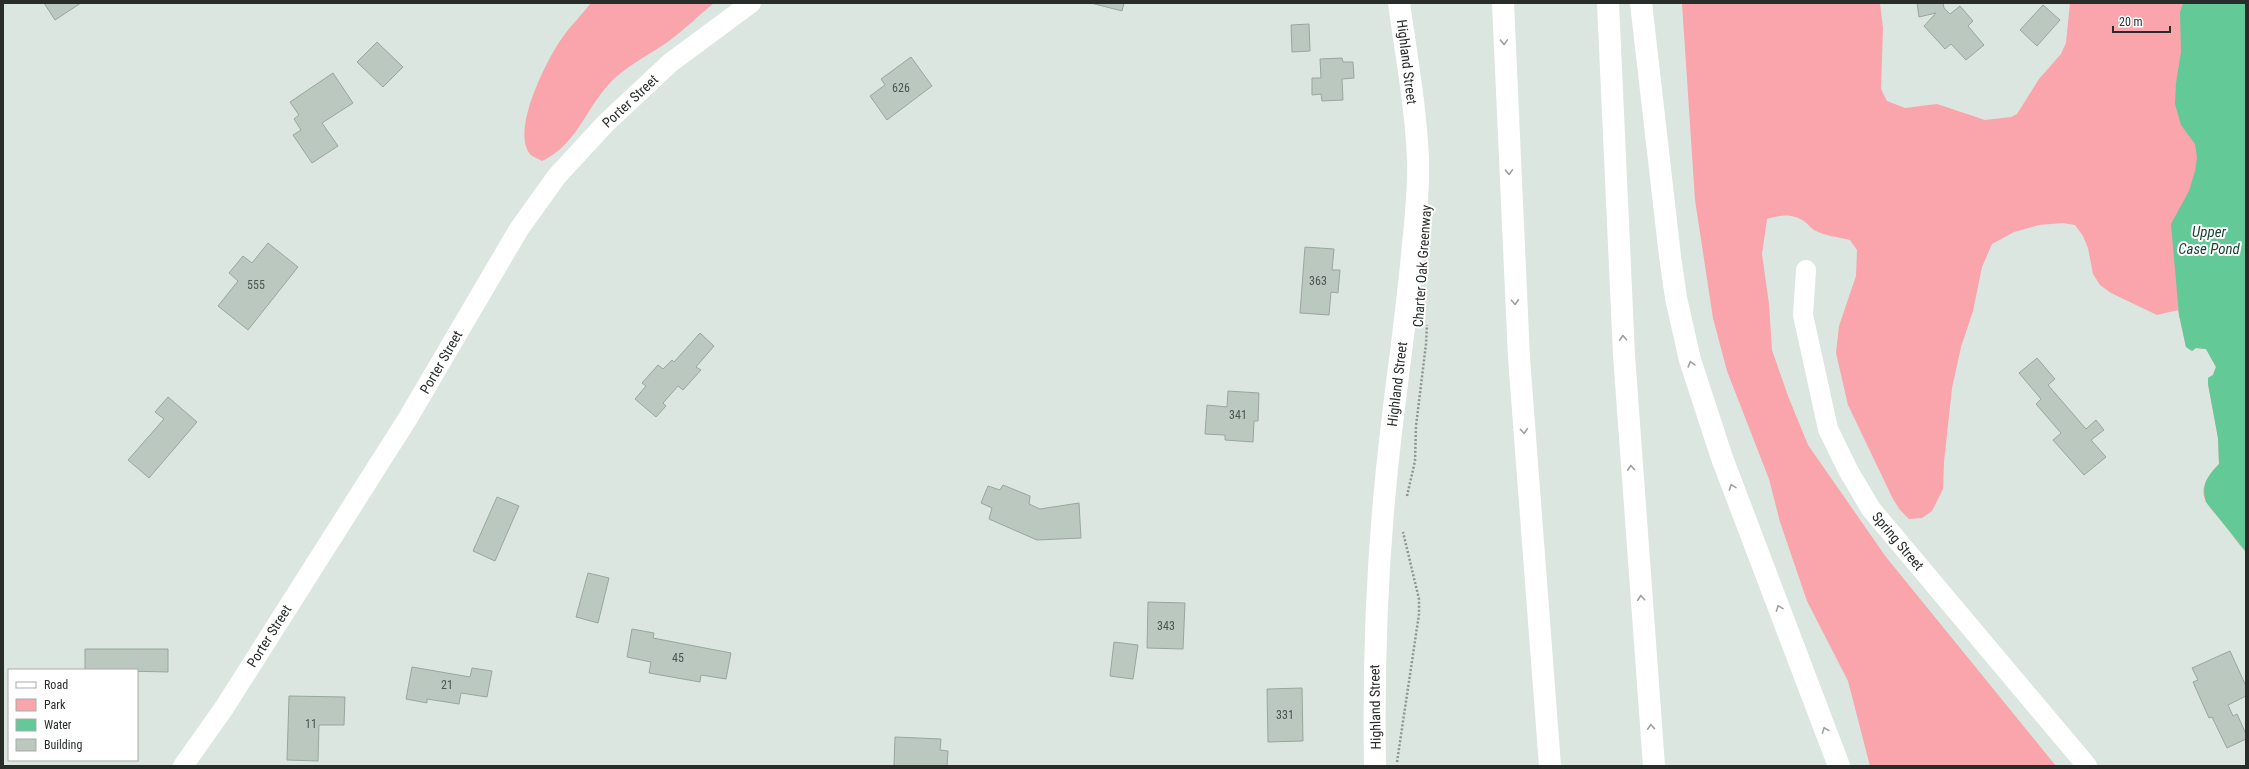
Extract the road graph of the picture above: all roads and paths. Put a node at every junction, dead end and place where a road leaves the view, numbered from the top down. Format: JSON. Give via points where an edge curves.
{"nodes":[{"id":1,"x":750,"y":3,"type":"edge"},
{"id":2,"x":1399,"y":3,"type":"edge"},
{"id":3,"x":1503,"y":3,"type":"edge"},
{"id":4,"x":1608,"y":3,"type":"edge"},
{"id":5,"x":1641,"y":3,"type":"edge"},
{"id":6,"x":1806,"y":270,"type":"dead end"},
{"id":7,"x":1426,"y":321,"type":"dead end"},
{"id":8,"x":1405,"y":502,"type":"dead end"},
{"id":9,"x":1403,"y":526,"type":"dead end"},
{"id":10,"x":183,"y":766,"type":"edge"},
{"id":11,"x":1375,"y":766,"type":"edge"},
{"id":12,"x":1396,"y":766,"type":"edge"},
{"id":13,"x":1550,"y":766,"type":"edge"},
{"id":14,"x":1654,"y":766,"type":"edge"},
{"id":15,"x":1839,"y":766,"type":"edge"},
{"id":16,"x":2087,"y":766,"type":"edge"}],
"edges":[{"from":1,"to":10,"type":"street","name":"Porter Street","via":[[670,63],[606,122],[557,176],[519,229],[408,418],[224,708]]},
{"from":2,"to":11,"type":"main road","name":"Highland Street","via":[[1410,85],[1418,181],[1408,305],[1380,546],[1374,656]]},
{"from":3,"to":13,"type":"main road","one_way":true,"via":[[1518,350]]},
{"from":14,"to":4,"type":"main road","one_way":true,"via":[[1624,356]]},
{"from":15,"to":5,"type":"main road","one_way":true,"via":[[1722,458],[1690,360],[1676,298],[1670,256]]},
{"from":6,"to":16,"type":"street","name":"Spring Street","via":[[1804,315],[1828,429],[1848,470],[1871,509]]},
{"from":7,"to":8,"type":"path","name":"Charter Oak Greenway","via":[[1426,344],[1416,426],[1416,461]]},
{"from":9,"to":12,"type":"path","via":[[1404,541],[1418,594],[1419,614]]}]}
